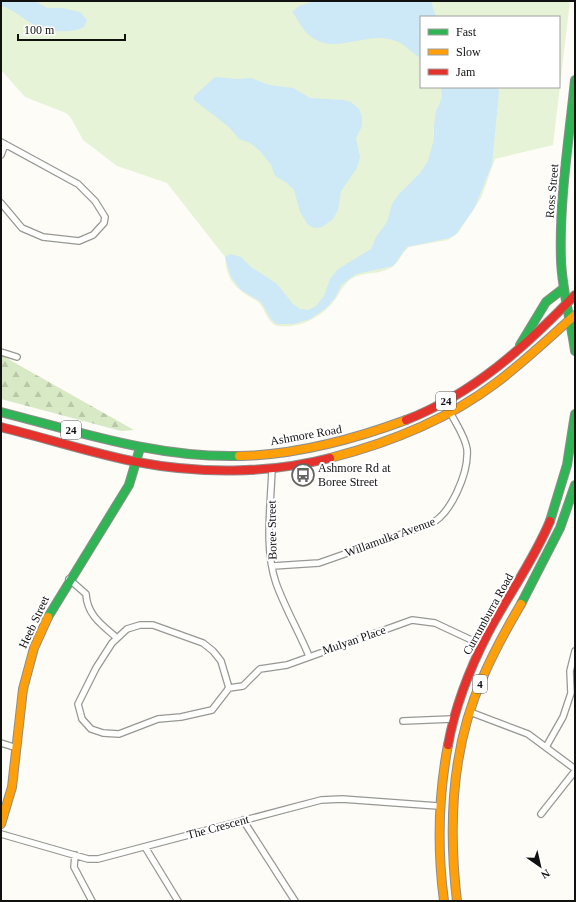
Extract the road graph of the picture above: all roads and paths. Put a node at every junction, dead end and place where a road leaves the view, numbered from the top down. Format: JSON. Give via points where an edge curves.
{"nodes":[{"id":1,"x":575,"y":80,"type":"edge"},
{"id":2,"x":3,"y":143,"type":"edge"},
{"id":3,"x":1,"y":156,"type":"edge"},
{"id":4,"x":1,"y":203,"type":"edge"},
{"id":5,"x":564,"y":288,"type":"junction"},
{"id":6,"x":575,"y":295,"type":"edge"},
{"id":7,"x":566,"y":304,"type":"junction"},
{"id":8,"x":572,"y":317,"type":"edge"},
{"id":9,"x":575,"y":351,"type":"edge"},
{"id":10,"x":1,"y":352,"type":"edge"},
{"id":11,"x":514,"y":355,"type":"junction"},
{"id":12,"x":17,"y":357,"type":"dead end"},
{"id":13,"x":1,"y":412,"type":"edge"},
{"id":14,"x":450,"y":412,"type":"junction"},
{"id":15,"x":575,"y":414,"type":"edge"},
{"id":16,"x":1,"y":427,"type":"edge"},
{"id":17,"x":140,"y":448,"type":"junction"},
{"id":18,"x":137,"y":462,"type":"junction"},
{"id":19,"x":272,"y":468,"type":"junction"},
{"id":20,"x":575,"y":487,"type":"edge"},
{"id":21,"x":273,"y":566,"type":"junction"},
{"id":22,"x":69,"y":579,"type":"junction"},
{"id":23,"x":117,"y":638,"type":"junction"},
{"id":24,"x":482,"y":645,"type":"junction"},
{"id":25,"x":575,"y":651,"type":"edge"},
{"id":26,"x":310,"y":656,"type":"junction"},
{"id":27,"x":229,"y":688,"type":"junction"},
{"id":28,"x":573,"y":693,"type":"edge"},
{"id":29,"x":470,"y":712,"type":"junction"},
{"id":30,"x":452,"y":719,"type":"junction"},
{"id":31,"x":403,"y":721,"type":"dead end"},
{"id":32,"x":1,"y":742,"type":"edge"},
{"id":33,"x":546,"y":747,"type":"junction"},
{"id":34,"x":17,"y":748,"type":"junction"},
{"id":35,"x":575,"y":770,"type":"edge"},
{"id":36,"x":438,"y":806,"type":"junction"},
{"id":37,"x":541,"y":814,"type":"dead end"},
{"id":38,"x":243,"y":820,"type":"junction"},
{"id":39,"x":1,"y":824,"type":"edge"},
{"id":40,"x":1,"y":834,"type":"edge"},
{"id":41,"x":144,"y":847,"type":"junction"},
{"id":42,"x":74,"y":855,"type":"junction"},
{"id":43,"x":92,"y":901,"type":"edge"},
{"id":44,"x":178,"y":901,"type":"edge"},
{"id":45,"x":295,"y":901,"type":"edge"},
{"id":46,"x":444,"y":901,"type":"edge"},
{"id":47,"x":457,"y":901,"type":"edge"}],
"edges":[{"from":1,"to":5,"type":"main road","name":"Ross Street","via":[[561,220]]},
{"from":2,"to":3,"type":"street"},
{"from":2,"to":4,"type":"street","via":[[78,184],[95,201],[104,217],[104,223],[93,235],[79,241],[42,236],[22,228]]},
{"from":5,"to":7,"type":"main road","name":"Ross Street"},
{"from":5,"to":11,"type":"main road","via":[[546,302]]},
{"from":6,"to":7,"type":"main road","name":"Ashmore Road","number":"24"},
{"from":7,"to":8,"type":"main road"},
{"from":7,"to":11,"type":"main road","name":"Ashmore Road","number":"24"},
{"from":8,"to":9,"type":"main road"},
{"from":8,"to":14,"type":"main road","number":"24","via":[[513,371]]},
{"from":10,"to":12,"type":"street"},
{"from":11,"to":17,"type":"main road","name":"Ashmore Road","number":"24","via":[[480,381],[432,408],[385,429],[352,439],[272,454],[179,454]]},
{"from":13,"to":17,"type":"main road","name":"Ashmore Road","number":"24"},
{"from":14,"to":19,"type":"main road","number":"24","via":[[417,430],[382,443],[329,458]]},
{"from":14,"to":21,"type":"street","name":"Willamulka Avenue","via":[[465,442],[467,458],[458,488],[441,517],[430,524],[319,563]]},
{"from":15,"to":24,"type":"main road","name":"Currumburra Road","number":"4","via":[[570,454],[553,513],[539,546]]},
{"from":16,"to":18,"type":"main road","number":"24"},
{"from":17,"to":18,"type":"main road","name":"Heeb Street"},
{"from":18,"to":19,"type":"main road","number":"24","via":[[192,469]]},
{"from":18,"to":22,"type":"main road","name":"Heeb Street","via":[[129,485]]},
{"from":19,"to":21,"type":"street","name":"Boree Street","via":[[270,547]]},
{"from":20,"to":29,"type":"main road","name":"Currumburra Road","number":"4","via":[[553,547],[496,648]]},
{"from":21,"to":26,"type":"street","name":"Boree Street","via":[[276,583]]},
{"from":22,"to":23,"type":"street","via":[[86,594],[86,605],[94,618]]},
{"from":22,"to":34,"type":"main road","name":"Heeb Street","via":[[49,614],[29,663],[23,689]]},
{"from":23,"to":27,"type":"street","via":[[127,629],[153,625],[203,643],[213,650],[221,661]]},
{"from":23,"to":27,"type":"street","via":[[96,668],[78,704],[82,719],[91,730],[119,734],[158,719],[212,710]]},
{"from":24,"to":26,"type":"street","name":"Mulyan Place","via":[[435,623],[412,620]]},
{"from":24,"to":30,"type":"main road","name":"Currumburra Road","number":"4"},
{"from":25,"to":28,"type":"street","via":[[570,672]]},
{"from":26,"to":27,"type":"street","name":"Mulyan Place","via":[[287,665],[260,669],[243,686]]},
{"from":28,"to":33,"type":"street"},
{"from":29,"to":33,"type":"street","via":[[528,734]]},
{"from":29,"to":47,"type":"main road","name":"Currumburra Road","number":"4","via":[[457,763],[452,812],[452,854]]},
{"from":30,"to":31,"type":"street"},
{"from":30,"to":36,"type":"main road","name":"Currumburra Road","number":"4"},
{"from":32,"to":34,"type":"street"},
{"from":33,"to":35,"type":"street"},
{"from":34,"to":39,"type":"main road","name":"Heeb Street","via":[[12,787]]},
{"from":35,"to":37,"type":"street"},
{"from":36,"to":38,"type":"street","name":"The Crescent","via":[[332,798]]},
{"from":36,"to":46,"type":"main road","name":"Currumburra Road","number":"4","via":[[438,869]]},
{"from":38,"to":41,"type":"street","name":"The Crescent"},
{"from":38,"to":45,"type":"street"},
{"from":40,"to":42,"type":"street","name":"The Crescent"},
{"from":41,"to":42,"type":"street","name":"The Crescent","via":[[98,859]]},
{"from":41,"to":44,"type":"street"},
{"from":42,"to":43,"type":"street","via":[[74,866]]}]}
